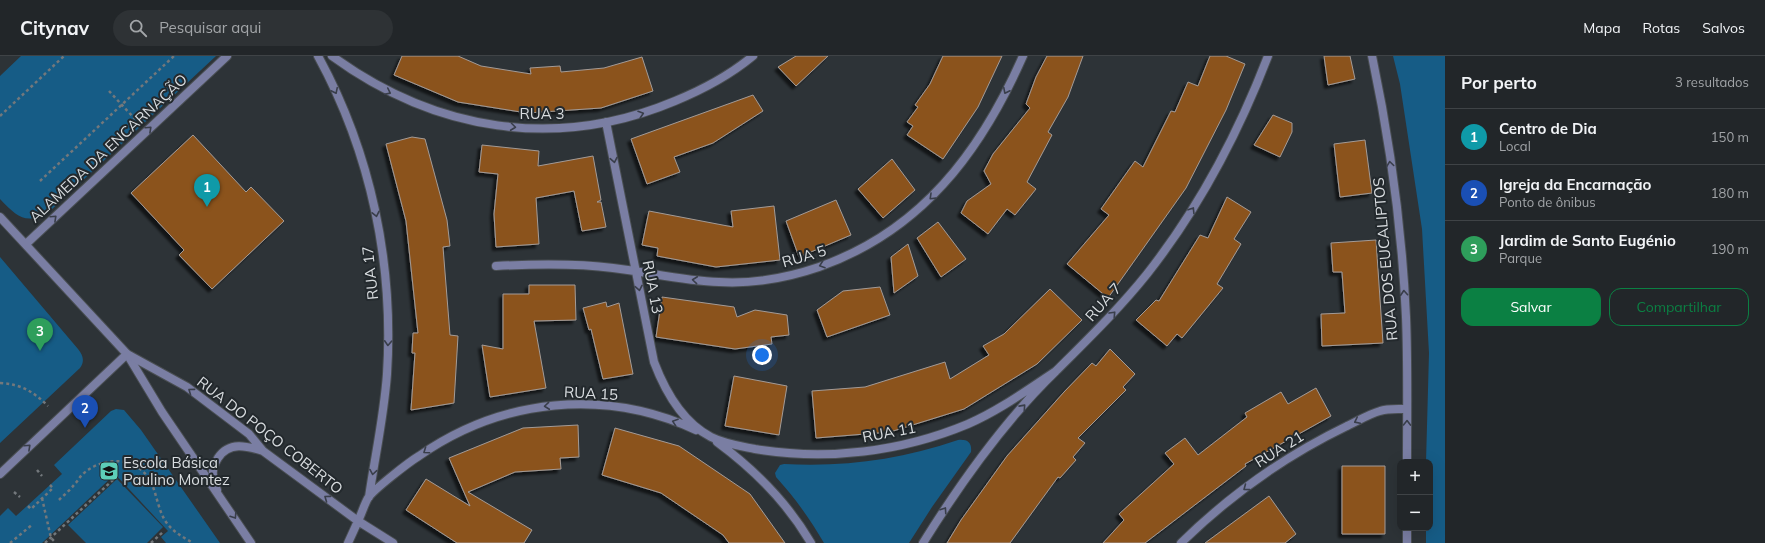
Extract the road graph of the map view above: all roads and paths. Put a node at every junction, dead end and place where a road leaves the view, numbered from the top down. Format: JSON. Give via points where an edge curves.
{"nodes":[{"id":1,"x":64,"y":56,"type":"edge"},
{"id":2,"x":174,"y":56,"type":"edge"},
{"id":3,"x":227,"y":56,"type":"edge"},
{"id":4,"x":318,"y":56,"type":"edge"},
{"id":5,"x":332,"y":56,"type":"edge"},
{"id":6,"x":753,"y":56,"type":"edge"},
{"id":7,"x":1023,"y":56,"type":"edge"},
{"id":8,"x":1268,"y":56,"type":"edge"},
{"id":9,"x":1372,"y":56,"type":"edge"},
{"id":10,"x":109,"y":91,"type":"dead end"},
{"id":11,"x":122,"y":105,"type":"junction"},
{"id":12,"x":0,"y":116,"type":"edge"},
{"id":13,"x":137,"y":121,"type":"dead end"},
{"id":14,"x":606,"y":122,"type":"junction"},
{"id":15,"x":40,"y":181,"type":"dead end"},
{"id":16,"x":0,"y":217,"type":"edge"},
{"id":17,"x":26,"y":244,"type":"junction"},
{"id":18,"x":496,"y":266,"type":"dead end"},
{"id":19,"x":636,"y":271,"type":"junction"},
{"id":20,"x":128,"y":354,"type":"junction"},
{"id":21,"x":1056,"y":371,"type":"junction"},
{"id":22,"x":0,"y":383,"type":"edge"},
{"id":23,"x":49,"y":407,"type":"dead end"},
{"id":24,"x":1407,"y":409,"type":"junction"},
{"id":25,"x":711,"y":437,"type":"junction"},
{"id":26,"x":263,"y":451,"type":"junction"},
{"id":27,"x":1407,"y":459,"type":"edge"},
{"id":28,"x":37,"y":470,"type":"dead end"},
{"id":29,"x":0,"y":474,"type":"edge"},
{"id":30,"x":42,"y":476,"type":"dead end"},
{"id":31,"x":115,"y":478,"type":"dead end"},
{"id":32,"x":50,"y":485,"type":"dead end"},
{"id":33,"x":217,"y":490,"type":"junction"},
{"id":34,"x":14,"y":492,"type":"dead end"},
{"id":35,"x":20,"y":497,"type":"dead end"},
{"id":36,"x":369,"y":497,"type":"junction"},
{"id":37,"x":42,"y":498,"type":"junction"},
{"id":38,"x":59,"y":500,"type":"dead end"},
{"id":39,"x":28,"y":506,"type":"dead end"},
{"id":40,"x":358,"y":521,"type":"junction"},
{"id":41,"x":33,"y":524,"type":"dead end"},
{"id":42,"x":164,"y":531,"type":"dead end"},
{"id":43,"x":1407,"y":531,"type":"edge"},
{"id":44,"x":51,"y":538,"type":"junction"},
{"id":45,"x":10,"y":543,"type":"edge"},
{"id":46,"x":45,"y":543,"type":"edge"},
{"id":47,"x":56,"y":543,"type":"edge"},
{"id":48,"x":151,"y":543,"type":"edge"},
{"id":49,"x":193,"y":543,"type":"edge"},
{"id":50,"x":251,"y":543,"type":"edge"},
{"id":51,"x":348,"y":543,"type":"edge"},
{"id":52,"x":393,"y":543,"type":"edge"},
{"id":53,"x":811,"y":543,"type":"edge"},
{"id":54,"x":923,"y":543,"type":"edge"},
{"id":55,"x":1181,"y":543,"type":"edge"},
{"id":56,"x":1407,"y":543,"type":"edge"}],
"edges":[{"from":1,"to":12,"type":"path"},
{"from":2,"to":11,"type":"path"},
{"from":17,"to":3,"type":"street","name":"ALAMEDA DA ENCARNAÇÃO","one_way":true},
{"from":4,"to":36,"type":"street","name":"RUA 17","one_way":true,"via":[[343,108],[359,152],[373,198],[386,278],[389,336],[387,376]]},
{"from":5,"to":14,"type":"street","name":"RUA 3","one_way":true,"via":[[386,91],[451,116],[485,124],[520,128],[555,128]]},
{"from":14,"to":6,"type":"street","name":"RUA 3","one_way":true,"via":[[624,119],[690,95]]},
{"from":7,"to":19,"type":"street","name":"RUA 5","one_way":true,"via":[[982,134],[939,190],[892,231],[866,247],[838,260],[780,278],[720,282]]},
{"from":21,"to":8,"type":"street","name":"RUA 7","one_way":true,"via":[[1117,310],[1184,224],[1228,148],[1248,108]]},
{"from":24,"to":9,"type":"street","name":"RUA DOS EUCALIPTOS","one_way":true,"via":[[1401,253],[1385,129]]},
{"from":10,"to":11,"type":"path"},
{"from":11,"to":13,"type":"path"},
{"from":11,"to":15,"type":"path"},
{"from":14,"to":19,"type":"street","name":"RUA 13","one_way":true},
{"from":16,"to":17,"type":"street","name":"ALAMEDA DA ENCARNAÇÃO"},
{"from":17,"to":20,"type":"street","name":"ALAMEDA DA ENCARNAÇÃO"},
{"from":18,"to":19,"type":"street","name":"RUA 5","via":[[551,264]]},
{"from":19,"to":25,"type":"street","name":"RUA 13","one_way":true,"via":[[654,362],[663,384],[689,421]]},
{"from":26,"to":20,"type":"street","name":"RUA DO POÇO COBERTO","one_way":true,"via":[[249,434],[187,387]]},
{"from":29,"to":20,"type":"street","one_way":true},
{"from":20,"to":33,"type":"street","via":[[162,412]]},
{"from":21,"to":25,"type":"street","name":"RUA 11","via":[[1000,408],[936,436],[906,445],[844,454],[814,454],[765,450]]},
{"from":54,"to":21,"type":"street","name":"RUA 7","one_way":true,"via":[[972,469]]},
{"from":22,"to":23,"type":"path","via":[[24,387]]},
{"from":27,"to":24,"type":"street","name":"RUA DOS EUCALIPTOS","one_way":true},
{"from":24,"to":55,"type":"street","name":"RUA 21","one_way":true,"via":[[1382,410],[1374,413],[1296,454],[1223,505]]},
{"from":25,"to":36,"type":"street","name":"RUA 15","one_way":true,"via":[[658,416],[626,409],[580,405],[528,408],[497,416],[437,443]]},
{"from":25,"to":53,"type":"street","name":"RUA 15","via":[[767,484],[786,506]]},
{"from":26,"to":33,"type":"street","via":[[248,446],[237,446],[224,451],[214,463],[212,474]]},
{"from":40,"to":26,"type":"street","name":"RUA DO POÇO COBERTO","one_way":true},
{"from":28,"to":30,"type":"path"},
{"from":31,"to":44,"type":"path"},
{"from":32,"to":37,"type":"path","via":[[53,488]]},
{"from":33,"to":50,"type":"street","one_way":true},
{"from":34,"to":35,"type":"path"},
{"from":36,"to":40,"type":"street","name":"RUA 15"},
{"from":37,"to":39,"type":"path","via":[[30,509]]},
{"from":37,"to":44,"type":"path"},
{"from":38,"to":49,"type":"path","via":[[93,466],[121,461],[133,465],[150,480],[167,523],[174,531]]},
{"from":40,"to":51,"type":"street","name":"RUA 15"},
{"from":40,"to":52,"type":"street","name":"RUA DO POÇO COBERTO"},
{"from":41,"to":45,"type":"path"},
{"from":42,"to":48,"type":"path"},
{"from":43,"to":56,"type":"street"},
{"from":44,"to":46,"type":"path"},
{"from":44,"to":47,"type":"path"}]}
